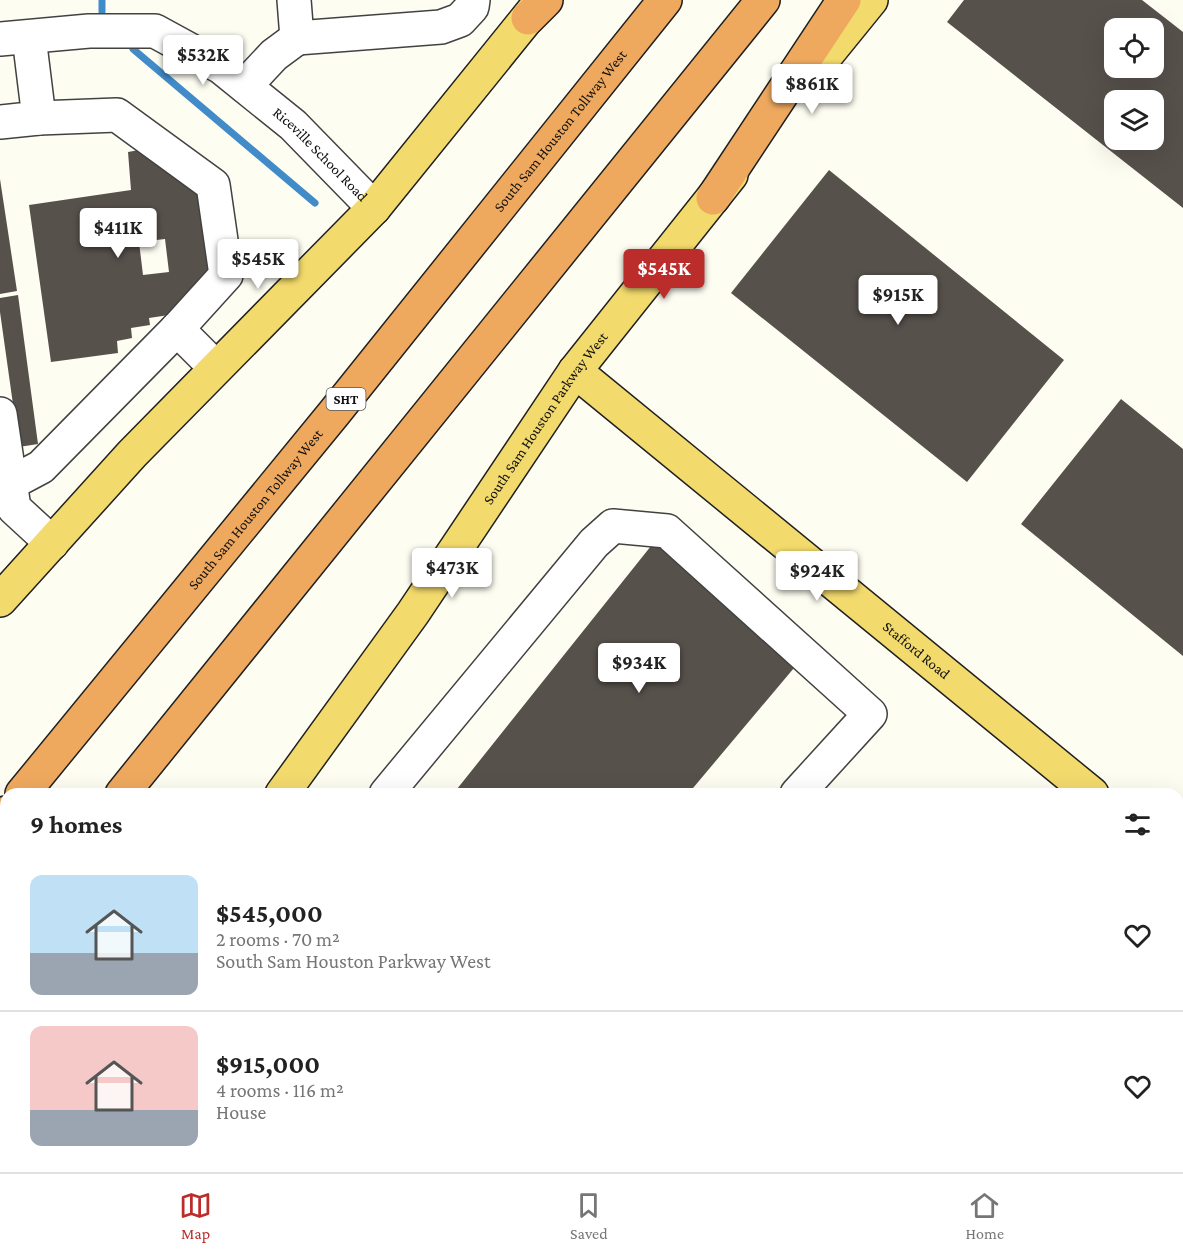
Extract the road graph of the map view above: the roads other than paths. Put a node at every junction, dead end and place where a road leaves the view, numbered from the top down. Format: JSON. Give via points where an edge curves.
{"nodes":[{"id":1,"x":294,"y":0,"type":"edge"},
{"id":2,"x":472,"y":0,"type":"edge"},
{"id":3,"x":665,"y":0,"type":"edge"},
{"id":4,"x":763,"y":0,"type":"edge"},
{"id":5,"x":844,"y":0,"type":"edge"},
{"id":6,"x":871,"y":0,"type":"edge"},
{"id":7,"x":539,"y":6,"type":"edge"},
{"id":8,"x":14,"y":38,"type":"edge"},
{"id":9,"x":297,"y":38,"type":"junction"},
{"id":10,"x":245,"y":86,"type":"junction"},
{"id":11,"x":39,"y":118,"type":"junction"},
{"id":12,"x":0,"y":122,"type":"edge"},
{"id":13,"x":713,"y":198,"type":"junction"},
{"id":14,"x":374,"y":208,"type":"junction"},
{"id":15,"x":177,"y":328,"type":"junction"},
{"id":16,"x":216,"y":368,"type":"junction"},
{"id":17,"x":575,"y":371,"type":"junction"},
{"id":18,"x":0,"y":414,"type":"edge"},
{"id":19,"x":9,"y":484,"type":"junction"},
{"id":20,"x":52,"y":543,"type":"junction"},
{"id":21,"x":0,"y":600,"type":"edge"},
{"id":22,"x":27,"y":788,"type":"edge"},
{"id":23,"x":127,"y":788,"type":"edge"},
{"id":24,"x":286,"y":788,"type":"edge"},
{"id":25,"x":391,"y":788,"type":"edge"},
{"id":26,"x":802,"y":788,"type":"edge"},
{"id":27,"x":1085,"y":788,"type":"edge"}],
"edges":[{"from":1,"to":9,"type":"street"},
{"from":2,"to":9,"type":"street","via":[[472,7],[460,20],[441,27]]},
{"from":3,"to":22,"type":"highway","name":"South Sam Houston Tollway West","number":"SHT"},
{"from":4,"to":23,"type":"highway"},
{"from":5,"to":13,"type":"highway"},
{"from":6,"to":13,"type":"main road","name":"South Sam Houston Parkway West"},
{"from":7,"to":14,"type":"main road"},
{"from":8,"to":10,"type":"street","name":"Riceville School Road","via":[[89,31],[155,31],[222,67]]},
{"from":8,"to":11,"type":"street"},
{"from":9,"to":10,"type":"street","via":[[274,55]]},
{"from":10,"to":14,"type":"street","name":"Riceville School Road","via":[[292,125]]},
{"from":11,"to":12,"type":"street"},
{"from":11,"to":15,"type":"street","via":[[117,115],[213,185],[226,275]]},
{"from":13,"to":17,"type":"main road","name":"South Sam Houston Parkway West"},
{"from":14,"to":16,"type":"main road"},
{"from":15,"to":16,"type":"street"},
{"from":15,"to":19,"type":"street","via":[[41,467]]},
{"from":16,"to":20,"type":"main road"},
{"from":17,"to":24,"type":"main road","name":"South Sam Houston Parkway West","via":[[413,613]]},
{"from":17,"to":27,"type":"main road","name":"Stafford Road"},
{"from":18,"to":19,"type":"street"},
{"from":19,"to":20,"type":"street","via":[[14,508]]},
{"from":20,"to":21,"type":"main road"},
{"from":25,"to":26,"type":"street","via":[[594,543],[613,526],[667,531],[870,714]]}]}
